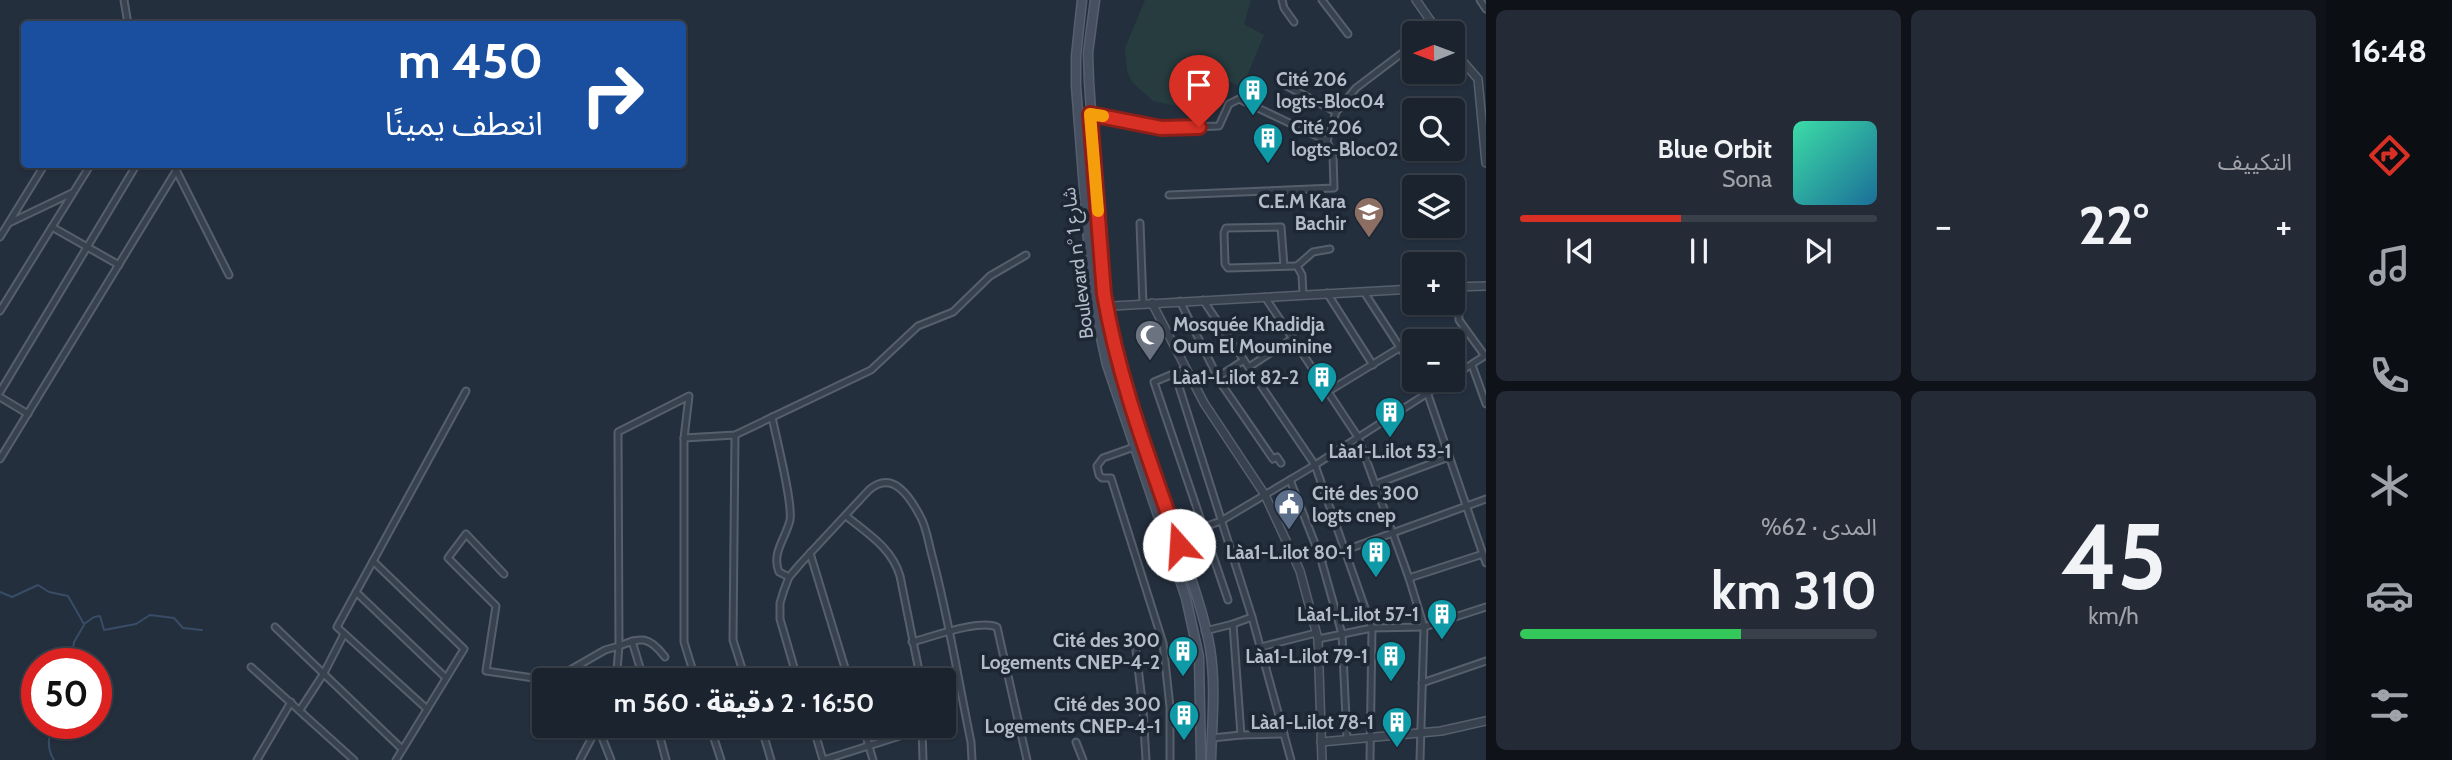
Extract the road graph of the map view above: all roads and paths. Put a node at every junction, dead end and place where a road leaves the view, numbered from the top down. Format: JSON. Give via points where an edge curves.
{"nodes":[{"id":1,"x":124,"y":0,"type":"edge"},
{"id":2,"x":1082,"y":0,"type":"edge"},
{"id":3,"x":1095,"y":0,"type":"edge"},
{"id":4,"x":1282,"y":0,"type":"edge"},
{"id":5,"x":1322,"y":0,"type":"edge"},
{"id":6,"x":1416,"y":0,"type":"edge"},
{"id":7,"x":1480,"y":0,"type":"edge"},
{"id":8,"x":1486,"y":9,"type":"edge"},
{"id":9,"x":128,"y":21,"type":"edge"},
{"id":10,"x":1428,"y":21,"type":"edge"},
{"id":11,"x":1294,"y":22,"type":"dead end"},
{"id":12,"x":1348,"y":34,"type":"dead end"},
{"id":13,"x":1402,"y":53,"type":"edge"},
{"id":14,"x":1465,"y":64,"type":"edge"},
{"id":15,"x":1281,"y":83,"type":"dead end"},
{"id":16,"x":1483,"y":88,"type":"edge"},
{"id":17,"x":1336,"y":112,"type":"junction"},
{"id":18,"x":1077,"y":114,"type":"junction"},
{"id":19,"x":1090,"y":114,"type":"junction"},
{"id":20,"x":1327,"y":141,"type":"junction"},
{"id":21,"x":1486,"y":163,"type":"edge"},
{"id":22,"x":43,"y":168,"type":"edge"},
{"id":23,"x":89,"y":168,"type":"edge"},
{"id":24,"x":135,"y":168,"type":"edge"},
{"id":25,"x":175,"y":168,"type":"edge"},
{"id":26,"x":176,"y":171,"type":"junction"},
{"id":27,"x":74,"y":192,"type":"junction"},
{"id":28,"x":1170,"y":195,"type":"dead end"},
{"id":29,"x":9,"y":223,"type":"junction"},
{"id":30,"x":1140,"y":223,"type":"dead end"},
{"id":31,"x":52,"y":227,"type":"junction"},
{"id":32,"x":0,"y":237,"type":"edge"},
{"id":33,"x":87,"y":247,"type":"junction"},
{"id":34,"x":1330,"y":249,"type":"dead end"},
{"id":35,"x":1026,"y":255,"type":"dead end"},
{"id":36,"x":119,"y":265,"type":"junction"},
{"id":37,"x":1284,"y":266,"type":"junction"},
{"id":38,"x":1297,"y":266,"type":"junction"},
{"id":39,"x":229,"y":275,"type":"dead end"},
{"id":40,"x":1486,"y":286,"type":"edge"},
{"id":41,"x":1465,"y":287,"type":"edge"},
{"id":42,"x":1402,"y":290,"type":"edge"},
{"id":43,"x":1364,"y":292,"type":"junction"},
{"id":44,"x":1328,"y":293,"type":"junction"},
{"id":45,"x":1303,"y":295,"type":"junction"},
{"id":46,"x":1265,"y":297,"type":"junction"},
{"id":47,"x":1203,"y":300,"type":"junction"},
{"id":48,"x":1180,"y":301,"type":"junction"},
{"id":49,"x":1148,"y":303,"type":"junction"},
{"id":50,"x":1095,"y":306,"type":"junction"},
{"id":51,"x":1106,"y":306,"type":"junction"},
{"id":52,"x":0,"y":311,"type":"edge"},
{"id":53,"x":1458,"y":315,"type":"edge"},
{"id":54,"x":1293,"y":338,"type":"junction"},
{"id":55,"x":1401,"y":347,"type":"joint"},
{"id":56,"x":1486,"y":356,"type":"edge"},
{"id":57,"x":1244,"y":360,"type":"junction"},
{"id":58,"x":1373,"y":365,"type":"junction"},
{"id":59,"x":1472,"y":365,"type":"junction"},
{"id":60,"x":1250,"y":367,"type":"junction"},
{"id":61,"x":1185,"y":369,"type":"junction"},
{"id":62,"x":1465,"y":369,"type":"edge"},
{"id":63,"x":1175,"y":374,"type":"junction"},
{"id":64,"x":1218,"y":377,"type":"junction"},
{"id":65,"x":466,"y":391,"type":"dead end"},
{"id":66,"x":1329,"y":391,"type":"junction"},
{"id":67,"x":1427,"y":392,"type":"joint"},
{"id":68,"x":0,"y":394,"type":"edge"},
{"id":69,"x":1486,"y":404,"type":"edge"},
{"id":70,"x":28,"y":414,"type":"junction"},
{"id":71,"x":772,"y":417,"type":"junction"},
{"id":72,"x":735,"y":435,"type":"junction"},
{"id":73,"x":1358,"y":437,"type":"junction"},
{"id":74,"x":684,"y":439,"type":"junction"},
{"id":75,"x":1134,"y":447,"type":"junction"},
{"id":76,"x":1449,"y":457,"type":"junction"},
{"id":77,"x":0,"y":459,"type":"edge"},
{"id":78,"x":1281,"y":463,"type":"dead end"},
{"id":79,"x":1315,"y":465,"type":"junction"},
{"id":80,"x":1290,"y":480,"type":"junction"},
{"id":81,"x":1376,"y":484,"type":"junction"},
{"id":82,"x":1265,"y":495,"type":"junction"},
{"id":83,"x":1486,"y":499,"type":"edge"},
{"id":84,"x":1465,"y":507,"type":"junction"},
{"id":85,"x":846,"y":516,"type":"junction"},
{"id":86,"x":1221,"y":521,"type":"junction"},
{"id":87,"x":1204,"y":527,"type":"junction"},
{"id":88,"x":1393,"y":531,"type":"junction"},
{"id":89,"x":1346,"y":551,"type":"junction"},
{"id":90,"x":810,"y":553,"type":"junction"},
{"id":91,"x":1483,"y":554,"type":"junction"},
{"id":92,"x":1321,"y":559,"type":"junction"},
{"id":93,"x":373,"y":561,"type":"junction"},
{"id":94,"x":1486,"y":563,"type":"edge"},
{"id":95,"x":504,"y":574,"type":"dead end"},
{"id":96,"x":789,"y":577,"type":"junction"},
{"id":97,"x":1409,"y":578,"type":"junction"},
{"id":98,"x":356,"y":592,"type":"junction"},
{"id":99,"x":1228,"y":600,"type":"dead end"},
{"id":100,"x":1486,"y":607,"type":"edge"},
{"id":101,"x":1252,"y":617,"type":"junction"},
{"id":102,"x":1233,"y":624,"type":"junction"},
{"id":103,"x":275,"y":627,"type":"dead end"},
{"id":104,"x":1424,"y":627,"type":"junction"},
{"id":105,"x":1372,"y":628,"type":"junction"},
{"id":106,"x":1205,"y":631,"type":"junction"},
{"id":107,"x":949,"y":633,"type":"junction"},
{"id":108,"x":344,"y":634,"type":"junction"},
{"id":109,"x":1342,"y":634,"type":"junction"},
{"id":110,"x":1317,"y":636,"type":"junction"},
{"id":111,"x":632,"y":641,"type":"junction"},
{"id":112,"x":912,"y":642,"type":"junction"},
{"id":113,"x":619,"y":646,"type":"junction"},
{"id":114,"x":1261,"y":647,"type":"junction"},
{"id":115,"x":1136,"y":650,"type":"dead end"},
{"id":116,"x":665,"y":657,"type":"dead end"},
{"id":117,"x":1486,"y":662,"type":"edge"},
{"id":118,"x":251,"y":667,"type":"dead end"},
{"id":119,"x":617,"y":668,"type":"edge"},
{"id":120,"x":639,"y":668,"type":"edge"},
{"id":121,"x":692,"y":668,"type":"edge"},
{"id":122,"x":742,"y":668,"type":"edge"},
{"id":123,"x":794,"y":668,"type":"edge"},
{"id":124,"x":845,"y":668,"type":"edge"},
{"id":125,"x":917,"y":668,"type":"edge"},
{"id":126,"x":324,"y":673,"type":"junction"},
{"id":127,"x":446,"y":678,"type":"junction"},
{"id":128,"x":1422,"y":683,"type":"junction"},
{"id":129,"x":291,"y":702,"type":"junction"},
{"id":130,"x":427,"y":709,"type":"junction"},
{"id":131,"x":300,"y":710,"type":"junction"},
{"id":132,"x":1486,"y":721,"type":"edge"},
{"id":133,"x":1421,"y":733,"type":"junction"},
{"id":134,"x":1284,"y":734,"type":"junction"},
{"id":135,"x":1241,"y":736,"type":"junction"},
{"id":136,"x":592,"y":738,"type":"edge"},
{"id":137,"x":602,"y":738,"type":"edge"},
{"id":138,"x":660,"y":738,"type":"edge"},
{"id":139,"x":714,"y":738,"type":"edge"},
{"id":140,"x":765,"y":738,"type":"edge"},
{"id":141,"x":817,"y":738,"type":"edge"},
{"id":142,"x":867,"y":738,"type":"edge"},
{"id":143,"x":893,"y":738,"type":"edge"},
{"id":144,"x":922,"y":738,"type":"edge"},
{"id":145,"x":1212,"y":738,"type":"junction"},
{"id":146,"x":1347,"y":739,"type":"junction"},
{"id":147,"x":1370,"y":739,"type":"junction"},
{"id":148,"x":1076,"y":742,"type":"dead end"},
{"id":149,"x":1321,"y":742,"type":"junction"},
{"id":150,"x":869,"y":746,"type":"junction"},
{"id":151,"x":402,"y":749,"type":"junction"},
{"id":152,"x":1290,"y":759,"type":"edge"},
{"id":153,"x":257,"y":760,"type":"edge"},
{"id":154,"x":354,"y":760,"type":"edge"},
{"id":155,"x":396,"y":760,"type":"edge"},
{"id":156,"x":580,"y":760,"type":"edge"},
{"id":157,"x":611,"y":760,"type":"edge"},
{"id":158,"x":666,"y":760,"type":"edge"},
{"id":159,"x":721,"y":760,"type":"edge"},
{"id":160,"x":771,"y":760,"type":"edge"},
{"id":161,"x":823,"y":760,"type":"edge"},
{"id":162,"x":873,"y":760,"type":"edge"},
{"id":163,"x":923,"y":760,"type":"edge"},
{"id":164,"x":972,"y":760,"type":"edge"},
{"id":165,"x":1027,"y":760,"type":"edge"},
{"id":166,"x":1083,"y":760,"type":"edge"},
{"id":167,"x":1146,"y":760,"type":"edge"},
{"id":168,"x":1170,"y":760,"type":"edge"},
{"id":169,"x":1201,"y":760,"type":"edge"},
{"id":170,"x":1211,"y":760,"type":"edge"},
{"id":171,"x":1322,"y":760,"type":"edge"},
{"id":172,"x":1370,"y":760,"type":"edge"},
{"id":173,"x":1420,"y":760,"type":"edge"}],
"edges":[{"from":1,"to":9,"type":"street"},
{"from":2,"to":18,"type":"main road","name":"Boulevard n° شارع 1","via":[[1076,56]]},
{"from":3,"to":19,"type":"main road","name":"Boulevard n° شارع 1","via":[[1088,53]]},
{"from":4,"to":11,"type":"street"},
{"from":5,"to":12,"type":"street"},
{"from":6,"to":10,"type":"street"},
{"from":7,"to":8,"type":"street"},
{"from":13,"to":17,"type":"street","via":[[1356,88]]},
{"from":14,"to":16,"type":"street"},
{"from":15,"to":17,"type":"street"},
{"from":16,"to":21,"type":"street"},
{"from":17,"to":20,"type":"street"},
{"from":18,"to":19,"type":"street"},
{"from":18,"to":50,"type":"main road","name":"Boulevard n° شارع 1"},
{"from":19,"to":20,"type":"street","via":[[1161,128],[1219,126],[1228,104],[1239,99]]},
{"from":19,"to":51,"type":"main road","name":"Boulevard n° شارع 1"},
{"from":20,"to":28,"type":"street","via":[[1333,156],[1334,188]]},
{"from":22,"to":29,"type":"street"},
{"from":23,"to":27,"type":"street"},
{"from":24,"to":33,"type":"street"},
{"from":25,"to":26,"type":"street"},
{"from":26,"to":36,"type":"street"},
{"from":26,"to":39,"type":"street"},
{"from":27,"to":29,"type":"street"},
{"from":27,"to":31,"type":"street"},
{"from":29,"to":32,"type":"street"},
{"from":30,"to":49,"type":"street"},
{"from":31,"to":33,"type":"street"},
{"from":31,"to":52,"type":"street"},
{"from":33,"to":36,"type":"street"},
{"from":33,"to":68,"type":"street"},
{"from":34,"to":38,"type":"street","via":[[1313,252]]},
{"from":35,"to":71,"type":"street","via":[[990,276],[953,312],[918,327],[871,370]]},
{"from":36,"to":70,"type":"street"},
{"from":37,"to":37,"type":"street","via":[[1281,227],[1226,228],[1228,268]]},
{"from":37,"to":38,"type":"street"},
{"from":38,"to":45,"type":"street","via":[[1303,275]]},
{"from":40,"to":41,"type":"street"},
{"from":42,"to":43,"type":"street"},
{"from":43,"to":44,"type":"street"},
{"from":43,"to":55,"type":"street"},
{"from":44,"to":45,"type":"street"},
{"from":44,"to":58,"type":"street"},
{"from":45,"to":46,"type":"street"},
{"from":46,"to":47,"type":"street"},
{"from":46,"to":54,"type":"street"},
{"from":47,"to":48,"type":"street"},
{"from":47,"to":57,"type":"street"},
{"from":48,"to":49,"type":"street"},
{"from":48,"to":64,"type":"street"},
{"from":49,"to":51,"type":"street"},
{"from":49,"to":61,"type":"street"},
{"from":50,"to":51,"type":"street"},
{"from":50,"to":75,"type":"main road","name":"Boulevard n° شارع 1","via":[[1107,365]]},
{"from":51,"to":106,"type":"main road","name":"Boulevard n° شارع 1","via":[[1119,370]]},
{"from":53,"to":56,"type":"street"},
{"from":54,"to":60,"type":"street"},
{"from":54,"to":66,"type":"street"},
{"from":55,"to":58,"type":"street"},
{"from":56,"to":59,"type":"street"},
{"from":57,"to":60,"type":"street"},
{"from":57,"to":64,"type":"street"},
{"from":58,"to":66,"type":"street"},
{"from":59,"to":62,"type":"street"},
{"from":59,"to":69,"type":"street"},
{"from":60,"to":79,"type":"street"},
{"from":61,"to":63,"type":"street"},
{"from":61,"to":82,"type":"street"},
{"from":63,"to":86,"type":"street"},
{"from":63,"to":87,"type":"street","via":[[1154,382]]},
{"from":64,"to":78,"type":"street","via":[[1273,459],[1277,457]]},
{"from":65,"to":93,"type":"street"},
{"from":66,"to":73,"type":"street"},
{"from":67,"to":73,"type":"street"},
{"from":67,"to":76,"type":"street"},
{"from":68,"to":70,"type":"street"},
{"from":70,"to":77,"type":"street"},
{"from":71,"to":72,"type":"street"},
{"from":71,"to":96,"type":"street","via":[[790,520],[776,564],[779,572]]},
{"from":72,"to":74,"type":"street"},
{"from":72,"to":122,"type":"street","via":[[733,640]]},
{"from":73,"to":79,"type":"street"},
{"from":73,"to":81,"type":"street"},
{"from":74,"to":113,"type":"street","via":[[688,396],[618,432]]},
{"from":74,"to":121,"type":"street","via":[[684,642]]},
{"from":75,"to":168,"type":"street","via":[[1103,458],[1097,466],[1102,478],[1111,478],[1163,643]]},
{"from":75,"to":169,"type":"main road","name":"Boulevard n° شارع 1","via":[[1192,624],[1200,667]]},
{"from":76,"to":81,"type":"street"},
{"from":76,"to":84,"type":"street"},
{"from":79,"to":80,"type":"street"},
{"from":79,"to":89,"type":"street"},
{"from":80,"to":82,"type":"street"},
{"from":80,"to":92,"type":"street"},
{"from":81,"to":88,"type":"street"},
{"from":82,"to":86,"type":"street"},
{"from":82,"to":110,"type":"street","via":[[1300,571]]},
{"from":83,"to":84,"type":"street"},
{"from":84,"to":88,"type":"street"},
{"from":84,"to":91,"type":"street"},
{"from":85,"to":90,"type":"street"},
{"from":85,"to":107,"type":"street","via":[[877,483],[895,484],[921,517]]},
{"from":85,"to":112,"type":"street","via":[[894,559]]},
{"from":86,"to":87,"type":"street"},
{"from":86,"to":101,"type":"street"},
{"from":87,"to":99,"type":"street"},
{"from":88,"to":89,"type":"street"},
{"from":88,"to":97,"type":"street"},
{"from":89,"to":92,"type":"street"},
{"from":89,"to":105,"type":"street"},
{"from":90,"to":96,"type":"street"},
{"from":90,"to":124,"type":"street"},
{"from":91,"to":94,"type":"street"},
{"from":91,"to":97,"type":"street"},
{"from":92,"to":109,"type":"street"},
{"from":93,"to":98,"type":"street"},
{"from":93,"to":127,"type":"street","via":[[464,649]]},
{"from":95,"to":113,"type":"street","via":[[466,534],[448,558],[496,606],[486,671],[547,680]]},
{"from":96,"to":123,"type":"street","via":[[780,619]]},
{"from":97,"to":104,"type":"street"},
{"from":98,"to":108,"type":"street","via":[[337,627]]},
{"from":98,"to":127,"type":"street"},
{"from":100,"to":104,"type":"street"},
{"from":101,"to":102,"type":"street"},
{"from":101,"to":114,"type":"street"},
{"from":102,"to":106,"type":"street"},
{"from":102,"to":135,"type":"street"},
{"from":103,"to":126,"type":"street"},
{"from":104,"to":105,"type":"street"},
{"from":104,"to":128,"type":"street"},
{"from":105,"to":109,"type":"street"},
{"from":105,"to":147,"type":"street"},
{"from":106,"to":145,"type":"main road","name":"Boulevard n° شارع 1","via":[[1212,671]]},
{"from":107,"to":112,"type":"street"},
{"from":107,"to":164,"type":"street"},
{"from":107,"to":165,"type":"street","via":[[989,624],[997,627]]},
{"from":108,"to":126,"type":"street"},
{"from":108,"to":130,"type":"street"},
{"from":109,"to":110,"type":"street"},
{"from":109,"to":146,"type":"street"},
{"from":110,"to":114,"type":"street"},
{"from":110,"to":149,"type":"street"},
{"from":111,"to":113,"type":"street"},
{"from":111,"to":116,"type":"street","via":[[648,641]]},
{"from":111,"to":120,"type":"street"},
{"from":112,"to":125,"type":"street"},
{"from":113,"to":119,"type":"street"},
{"from":114,"to":134,"type":"street"},
{"from":115,"to":167,"type":"street"},
{"from":117,"to":128,"type":"street"},
{"from":118,"to":129,"type":"street"},
{"from":126,"to":131,"type":"street"},
{"from":126,"to":151,"type":"street"},
{"from":127,"to":130,"type":"street"},
{"from":128,"to":133,"type":"street"},
{"from":129,"to":131,"type":"street"},
{"from":129,"to":153,"type":"street"},
{"from":130,"to":151,"type":"street"},
{"from":131,"to":154,"type":"street"},
{"from":132,"to":133,"type":"street"},
{"from":133,"to":147,"type":"street"},
{"from":133,"to":173,"type":"street"},
{"from":134,"to":135,"type":"street"},
{"from":134,"to":152,"type":"street"},
{"from":135,"to":145,"type":"street"},
{"from":136,"to":156,"type":"street"},
{"from":137,"to":157,"type":"street"},
{"from":138,"to":158,"type":"street"},
{"from":139,"to":159,"type":"street"},
{"from":140,"to":160,"type":"street"},
{"from":141,"to":161,"type":"street"},
{"from":142,"to":150,"type":"street"},
{"from":143,"to":150,"type":"street"},
{"from":144,"to":163,"type":"street"},
{"from":145,"to":170,"type":"main road","name":"Boulevard n° شارع 1"},
{"from":146,"to":147,"type":"street"},
{"from":146,"to":149,"type":"street"},
{"from":147,"to":172,"type":"street"},
{"from":148,"to":166,"type":"street"},
{"from":149,"to":171,"type":"street"},
{"from":150,"to":161,"type":"street"},
{"from":150,"to":162,"type":"street"},
{"from":151,"to":155,"type":"street"}]}
